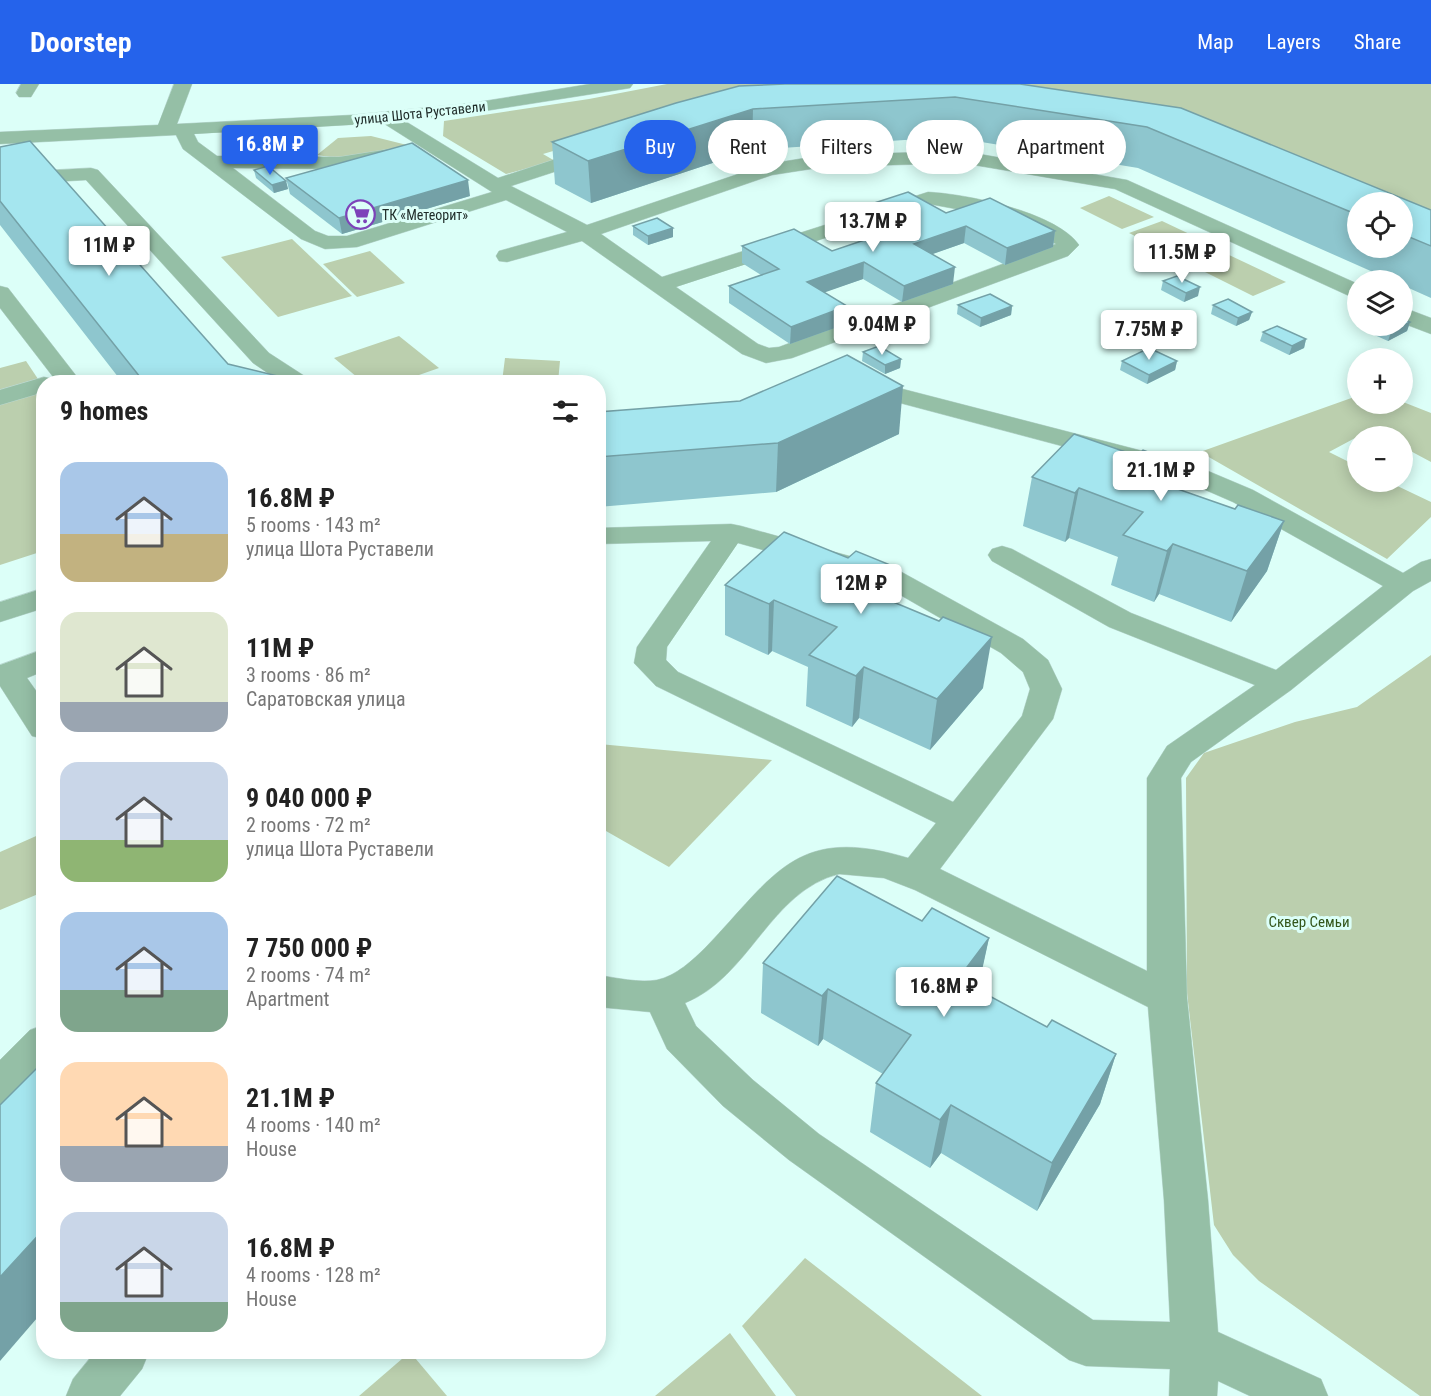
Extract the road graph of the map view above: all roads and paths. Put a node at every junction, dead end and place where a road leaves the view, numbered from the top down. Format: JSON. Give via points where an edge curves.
{"nodes":[{"id":1,"x":183,"y":84,"type":"edge"},
{"id":2,"x":624,"y":84,"type":"edge"},
{"id":3,"x":586,"y":87,"type":"edge"},
{"id":4,"x":388,"y":118,"type":"junction"},
{"id":5,"x":174,"y":130,"type":"junction"},
{"id":6,"x":0,"y":138,"type":"edge"},
{"id":7,"x":612,"y":147,"type":"edge"},
{"id":8,"x":437,"y":149,"type":"junction"},
{"id":9,"x":213,"y":162,"type":"junction"},
{"id":10,"x":0,"y":179,"type":"edge"},
{"id":11,"x":502,"y":189,"type":"junction"},
{"id":12,"x":585,"y":233,"type":"junction"},
{"id":13,"x":507,"y":256,"type":"dead end"},
{"id":14,"x":659,"y":285,"type":"junction"},
{"id":15,"x":1347,"y":288,"type":"edge"},
{"id":16,"x":0,"y":293,"type":"edge"},
{"id":17,"x":1413,"y":319,"type":"edge"},
{"id":18,"x":1431,"y":327,"type":"edge"},
{"id":19,"x":52,"y":375,"type":"edge"},
{"id":20,"x":286,"y":375,"type":"edge"},
{"id":21,"x":836,"y":385,"type":"edge"},
{"id":22,"x":36,"y":387,"type":"edge"},
{"id":23,"x":0,"y":398,"type":"edge"},
{"id":24,"x":731,"y":531,"type":"junction"},
{"id":25,"x":606,"y":536,"type":"edge"},
{"id":26,"x":1002,"y":555,"type":"dead end"},
{"id":27,"x":1417,"y":576,"type":"edge"},
{"id":28,"x":36,"y":600,"type":"edge"},
{"id":29,"x":0,"y":613,"type":"edge"},
{"id":30,"x":36,"y":662,"type":"edge"},
{"id":31,"x":1280,"y":683,"type":"junction"},
{"id":32,"x":36,"y":716,"type":"edge"},
{"id":33,"x":958,"y":819,"type":"junction"},
{"id":34,"x":915,"y":875,"type":"junction"},
{"id":35,"x":606,"y":992,"type":"edge"},
{"id":36,"x":662,"y":995,"type":"junction"},
{"id":37,"x":1167,"y":998,"type":"junction"},
{"id":38,"x":36,"y":1050,"type":"edge"},
{"id":39,"x":0,"y":1087,"type":"edge"},
{"id":40,"x":1195,"y":1346,"type":"junction"},
{"id":41,"x":119,"y":1359,"type":"edge"},
{"id":42,"x":90,"y":1396,"type":"edge"},
{"id":43,"x":1193,"y":1396,"type":"edge"},
{"id":44,"x":1304,"y":1396,"type":"edge"}],
"edges":[{"from":1,"to":5,"type":"street"},
{"from":2,"to":3,"type":"street","name":"улица Шота Руставели"},
{"from":3,"to":4,"type":"street","name":"улица Шота Руставели"},
{"from":4,"to":5,"type":"street","name":"улица Шота Руставели"},
{"from":4,"to":8,"type":"street"},
{"from":5,"to":6,"type":"street","name":"улица Шота Руставели"},
{"from":5,"to":9,"type":"street"},
{"from":7,"to":11,"type":"street"},
{"from":8,"to":9,"type":"street","via":[[339,163]]},
{"from":8,"to":11,"type":"street"},
{"from":9,"to":11,"type":"street","via":[[308,235],[325,243],[349,242]]},
{"from":10,"to":20,"type":"street","via":[[91,174],[261,358]]},
{"from":11,"to":12,"type":"street"},
{"from":12,"to":13,"type":"street"},
{"from":12,"to":14,"type":"street"},
{"from":12,"to":15,"type":"street","via":[[768,170],[824,161],[962,157],[1120,184]]},
{"from":14,"to":14,"type":"street","via":[[750,349],[766,356],[795,349],[1068,245],[1011,213],[928,198]]},
{"from":16,"to":19,"type":"street"},
{"from":17,"to":18,"type":"street"},
{"from":21,"to":27,"type":"street","via":[[864,385],[1180,469]]},
{"from":22,"to":23,"type":"street"},
{"from":24,"to":25,"type":"street"},
{"from":24,"to":33,"type":"street","via":[[652,647],[651,663],[667,679]]},
{"from":24,"to":33,"type":"street","via":[[886,575],[1011,646],[1037,667],[1046,689],[1037,719]]},
{"from":26,"to":31,"type":"street","via":[[1120,620]]},
{"from":27,"to":31,"type":"street"},
{"from":28,"to":29,"type":"street"},
{"from":30,"to":32,"type":"street","via":[[8,674]]},
{"from":31,"to":37,"type":"street","via":[[1179,754],[1164,778]]},
{"from":33,"to":34,"type":"street"},
{"from":34,"to":36,"type":"street","via":[[869,860],[836,860],[811,868],[786,884],[711,966],[688,984]]},
{"from":34,"to":37,"type":"street"},
{"from":35,"to":36,"type":"street"},
{"from":36,"to":40,"type":"street","via":[[681,1037],[763,1114],[804,1147],[1086,1343]]},
{"from":37,"to":40,"type":"street"},
{"from":38,"to":39,"type":"street"},
{"from":40,"to":43,"type":"street"},
{"from":40,"to":44,"type":"street"},
{"from":41,"to":42,"type":"street"}]}
